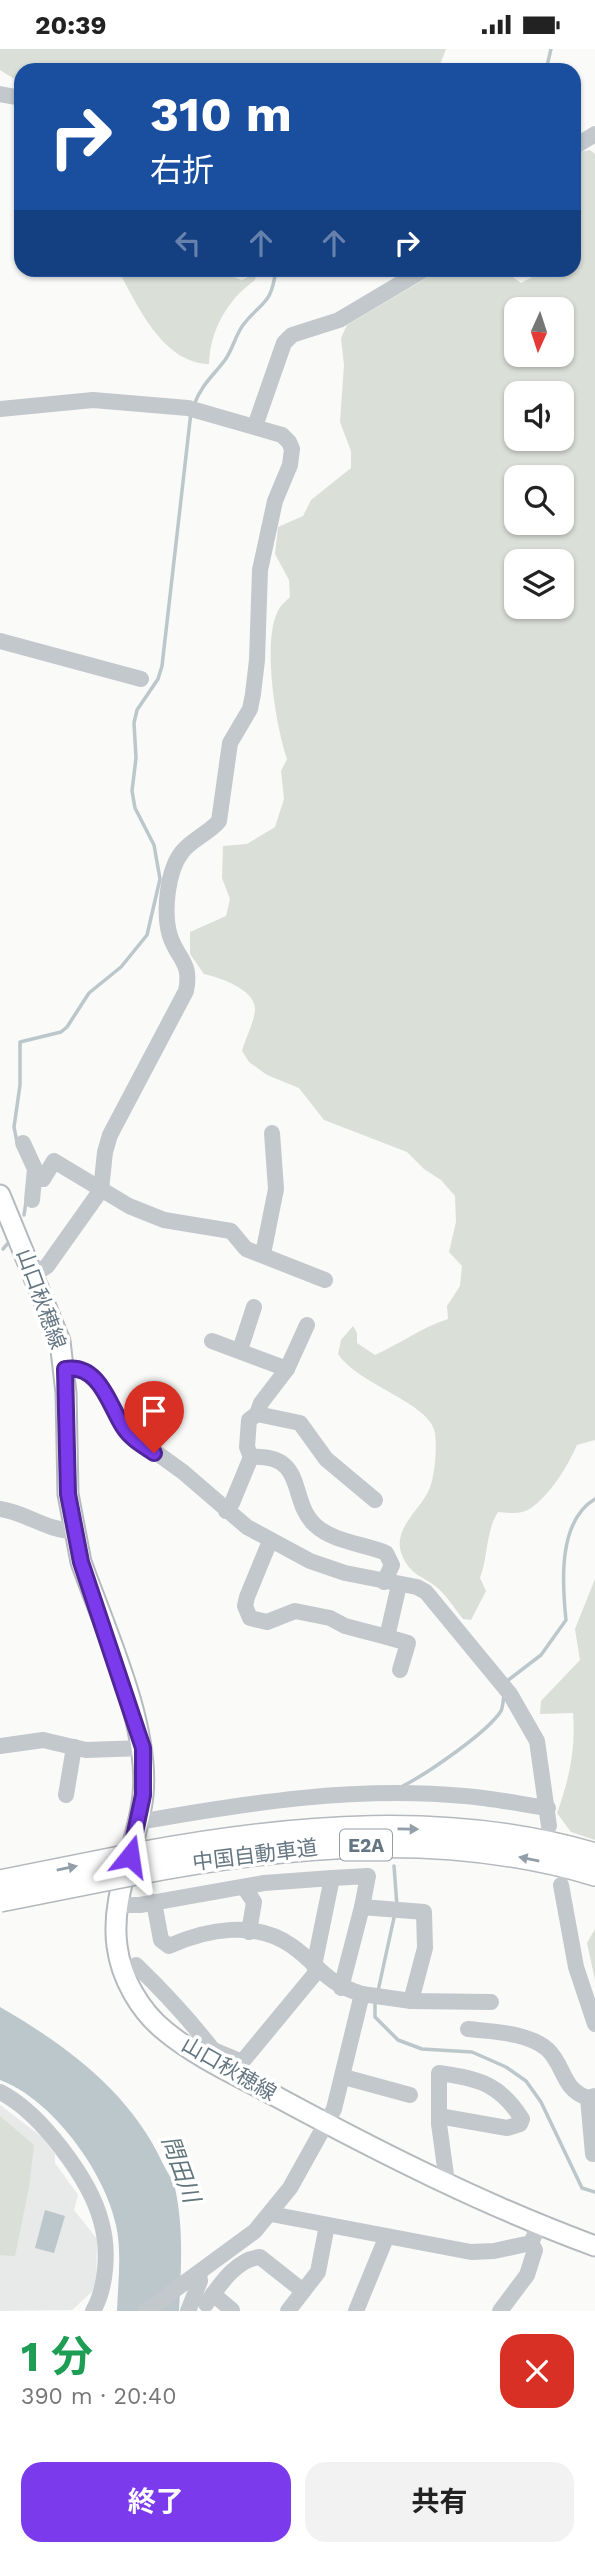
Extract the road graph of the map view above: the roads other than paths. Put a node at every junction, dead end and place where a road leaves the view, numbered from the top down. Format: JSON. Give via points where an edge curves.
{"nodes":[{"id":1,"x":412,"y":277,"type":"edge"},
{"id":2,"x":0,"y":409,"type":"edge"},
{"id":3,"x":255,"y":426,"type":"junction"},
{"id":4,"x":0,"y":642,"type":"edge"},
{"id":5,"x":141,"y":679,"type":"dead end"},
{"id":6,"x":272,"y":1133,"type":"dead end"},
{"id":7,"x":23,"y":1143,"type":"dead end"},
{"id":8,"x":36,"y":1177,"type":"junction"},
{"id":9,"x":101,"y":1190,"type":"junction"},
{"id":10,"x":0,"y":1195,"type":"edge"},
{"id":11,"x":32,"y":1200,"type":"dead end"},
{"id":12,"x":263,"y":1254,"type":"junction"},
{"id":13,"x":35,"y":1274,"type":"junction"},
{"id":14,"x":325,"y":1280,"type":"dead end"},
{"id":15,"x":254,"y":1307,"type":"dead end"},
{"id":16,"x":307,"y":1325,"type":"dead end"},
{"id":17,"x":212,"y":1341,"type":"dead end"},
{"id":18,"x":240,"y":1350,"type":"junction"},
{"id":19,"x":65,"y":1369,"type":"junction"},
{"id":20,"x":287,"y":1369,"type":"junction"},
{"id":21,"x":257,"y":1414,"type":"junction"},
{"id":22,"x":251,"y":1457,"type":"junction"},
{"id":23,"x":375,"y":1500,"type":"dead end"},
{"id":24,"x":0,"y":1509,"type":"edge"},
{"id":25,"x":226,"y":1511,"type":"junction"},
{"id":26,"x":75,"y":1531,"type":"junction"},
{"id":27,"x":270,"y":1541,"type":"junction"},
{"id":28,"x":392,"y":1584,"type":"junction"},
{"id":29,"x":387,"y":1637,"type":"junction"},
{"id":30,"x":400,"y":1670,"type":"dead end"},
{"id":31,"x":0,"y":1746,"type":"edge"},
{"id":32,"x":74,"y":1747,"type":"junction"},
{"id":33,"x":143,"y":1748,"type":"junction"},
{"id":34,"x":66,"y":1795,"type":"dead end"},
{"id":35,"x":548,"y":1808,"type":"junction"},
{"id":36,"x":139,"y":1822,"type":"junction"},
{"id":37,"x":549,"y":1826,"type":"dead end"},
{"id":38,"x":595,"y":1855,"type":"edge"},
{"id":39,"x":141,"y":1863,"type":"junction"},
{"id":40,"x":595,"y":1874,"type":"edge"},
{"id":41,"x":332,"y":1878,"type":"junction"},
{"id":42,"x":0,"y":1881,"type":"edge"},
{"id":43,"x":561,"y":1885,"type":"dead end"},
{"id":44,"x":244,"y":1887,"type":"junction"},
{"id":45,"x":0,"y":1900,"type":"edge"},
{"id":46,"x":154,"y":1902,"type":"junction"},
{"id":47,"x":118,"y":1905,"type":"junction"},
{"id":48,"x":362,"y":1907,"type":"junction"},
{"id":49,"x":249,"y":1932,"type":"junction"},
{"id":50,"x":136,"y":1965,"type":"dead end"},
{"id":51,"x":316,"y":1968,"type":"junction"},
{"id":52,"x":341,"y":1988,"type":"junction"},
{"id":53,"x":362,"y":1994,"type":"junction"},
{"id":54,"x":411,"y":2001,"type":"junction"},
{"id":55,"x":491,"y":2002,"type":"dead end"},
{"id":56,"x":595,"y":2024,"type":"edge"},
{"id":57,"x":468,"y":2029,"type":"dead end"},
{"id":58,"x":211,"y":2055,"type":"junction"},
{"id":59,"x":344,"y":2077,"type":"junction"},
{"id":60,"x":0,"y":2092,"type":"edge"},
{"id":61,"x":410,"y":2095,"type":"dead end"},
{"id":62,"x":592,"y":2097,"type":"edge"},
{"id":63,"x":439,"y":2116,"type":"junction"},
{"id":64,"x":327,"y":2124,"type":"junction"},
{"id":65,"x":593,"y":2154,"type":"dead end"},
{"id":66,"x":447,"y":2182,"type":"junction"},
{"id":67,"x":271,"y":2214,"type":"junction"},
{"id":68,"x":327,"y":2225,"type":"junction"},
{"id":69,"x":535,"y":2234,"type":"junction"},
{"id":70,"x":386,"y":2238,"type":"junction"},
{"id":71,"x":595,"y":2246,"type":"edge"},
{"id":72,"x":194,"y":2278,"type":"junction"},
{"id":73,"x":303,"y":2291,"type":"junction"},
{"id":74,"x":232,"y":2310,"type":"edge"},
{"id":75,"x":93,"y":2311,"type":"edge"},
{"id":76,"x":146,"y":2311,"type":"edge"},
{"id":77,"x":188,"y":2311,"type":"edge"},
{"id":78,"x":288,"y":2311,"type":"edge"},
{"id":79,"x":356,"y":2311,"type":"edge"},
{"id":80,"x":500,"y":2311,"type":"edge"}],
"edges":[{"from":1,"to":3,"type":"street","via":[[339,320],[292,335],[284,343]]},
{"from":2,"to":3,"type":"street","via":[[93,400],[192,409]]},
{"from":3,"to":9,"type":"street","via":[[282,435],[292,449],[260,570],[250,709],[230,743],[219,821],[181,852],[174,868],[166,922],[188,967],[186,991],[110,1135]]},
{"from":4,"to":5,"type":"street"},
{"from":6,"to":12,"type":"street","via":[[276,1189]]},
{"from":7,"to":8,"type":"street"},
{"from":8,"to":9,"type":"street","via":[[43,1179],[54,1161]]},
{"from":8,"to":11,"type":"street"},
{"from":9,"to":12,"type":"street","via":[[164,1220],[231,1231],[246,1249]]},
{"from":9,"to":13,"type":"street","via":[[47,1266]]},
{"from":10,"to":13,"type":"main road","name":"山口秋穂線"},
{"from":12,"to":14,"type":"street"},
{"from":13,"to":19,"type":"main road","name":"山口秋穂線","via":[[60,1341]]},
{"from":15,"to":18,"type":"street"},
{"from":16,"to":20,"type":"street"},
{"from":17,"to":18,"type":"street"},
{"from":18,"to":20,"type":"street"},
{"from":19,"to":25,"type":"street","via":[[85,1371],[97,1382],[125,1430],[183,1472]]},
{"from":19,"to":26,"type":"main road","name":"山口秋穂線","via":[[68,1494]]},
{"from":20,"to":21,"type":"street"},
{"from":21,"to":22,"type":"street","via":[[249,1420]]},
{"from":21,"to":23,"type":"street","via":[[300,1423],[326,1459]]},
{"from":22,"to":25,"type":"street"},
{"from":22,"to":28,"type":"street","via":[[265,1456],[295,1476],[309,1516],[326,1533],[386,1553],[392,1565]]},
{"from":24,"to":26,"type":"street","via":[[24,1514],[51,1529]]},
{"from":25,"to":27,"type":"street"},
{"from":26,"to":33,"type":"main road","name":"山口秋穂線","via":[[81,1562]]},
{"from":27,"to":28,"type":"street","via":[[310,1561]]},
{"from":27,"to":29,"type":"street","via":[[247,1597],[250,1618],[268,1622],[295,1611]]},
{"from":28,"to":29,"type":"street"},
{"from":28,"to":35,"type":"street","via":[[426,1592],[510,1694],[537,1741]]},
{"from":29,"to":30,"type":"street","via":[[408,1643]]},
{"from":31,"to":32,"type":"street","via":[[43,1740]]},
{"from":32,"to":33,"type":"street","via":[[108,1751]]},
{"from":32,"to":34,"type":"street"},
{"from":33,"to":36,"type":"main road","name":"山口秋穂線"},
{"from":35,"to":36,"type":"street","via":[[463,1795],[395,1794],[246,1804]]},
{"from":35,"to":37,"type":"street"},
{"from":36,"to":47,"type":"main road","name":"山口秋穂線"},
{"from":39,"to":38,"type":"highway","name":"中国自動車道","number":"E2A","one_way":true,"via":[[243,1837],[364,1828],[451,1830]]},
{"from":40,"to":39,"type":"highway","name":"中国自動車道","number":"E2A","one_way":true,"via":[[452,1847],[363,1845]]},
{"from":42,"to":39,"type":"highway","name":"中国自動車道","number":"E2A","one_way":true,"bridge":true},
{"from":39,"to":45,"type":"highway","name":"中国自動車道","number":"E2A","bridge":true},
{"from":41,"to":44,"type":"street"},
{"from":41,"to":48,"type":"street","via":[[368,1876]]},
{"from":41,"to":51,"type":"street"},
{"from":43,"to":56,"type":"street","via":[[576,1967]]},
{"from":44,"to":46,"type":"street"},
{"from":44,"to":49,"type":"street","via":[[254,1902]]},
{"from":46,"to":47,"type":"street"},
{"from":46,"to":49,"type":"street","via":[[161,1940],[169,1946],[219,1929]]},
{"from":47,"to":58,"type":"main road","name":"山口秋穂線","via":[[117,1945],[132,1991],[164,2031]]},
{"from":48,"to":52,"type":"street"},
{"from":48,"to":54,"type":"street","via":[[424,1912],[425,1948]]},
{"from":49,"to":51,"type":"street","via":[[263,1932],[291,1946]]},
{"from":50,"to":58,"type":"street","via":[[174,2001]]},
{"from":51,"to":52,"type":"street"},
{"from":51,"to":58,"type":"street","via":[[242,2062],[218,2050]]},
{"from":52,"to":53,"type":"street"},
{"from":53,"to":54,"type":"street"},
{"from":53,"to":59,"type":"street"},
{"from":54,"to":55,"type":"street"},
{"from":57,"to":62,"type":"street","via":[[510,2034],[548,2050],[575,2093]]},
{"from":58,"to":64,"type":"main road","name":"山口秋穂線"},
{"from":59,"to":61,"type":"street"},
{"from":59,"to":64,"type":"street"},
{"from":60,"to":75,"type":"street","via":[[24,2106],[51,2134],[93,2199],[104,2237],[103,2280]]},
{"from":62,"to":65,"type":"street"},
{"from":63,"to":63,"type":"street","via":[[439,2073],[477,2078],[510,2099],[522,2119],[507,2128]]},
{"from":63,"to":66,"type":"street"},
{"from":64,"to":66,"type":"main road","name":"山口秋穂線"},
{"from":64,"to":67,"type":"street"},
{"from":66,"to":69,"type":"main road","name":"山口秋穂線"},
{"from":67,"to":68,"type":"street"},
{"from":67,"to":72,"type":"street"},
{"from":68,"to":70,"type":"street"},
{"from":68,"to":73,"type":"street","via":[[318,2272]]},
{"from":69,"to":70,"type":"street","via":[[494,2251],[471,2252]]},
{"from":69,"to":71,"type":"main road","name":"山口秋穂線"},
{"from":69,"to":80,"type":"street","via":[[527,2275]]},
{"from":70,"to":79,"type":"street"},
{"from":72,"to":76,"type":"street"},
{"from":72,"to":77,"type":"street","via":[[200,2281]]},
{"from":73,"to":74,"type":"street","via":[[260,2257],[250,2258],[228,2275],[210,2299]]},
{"from":73,"to":78,"type":"street"}]}
